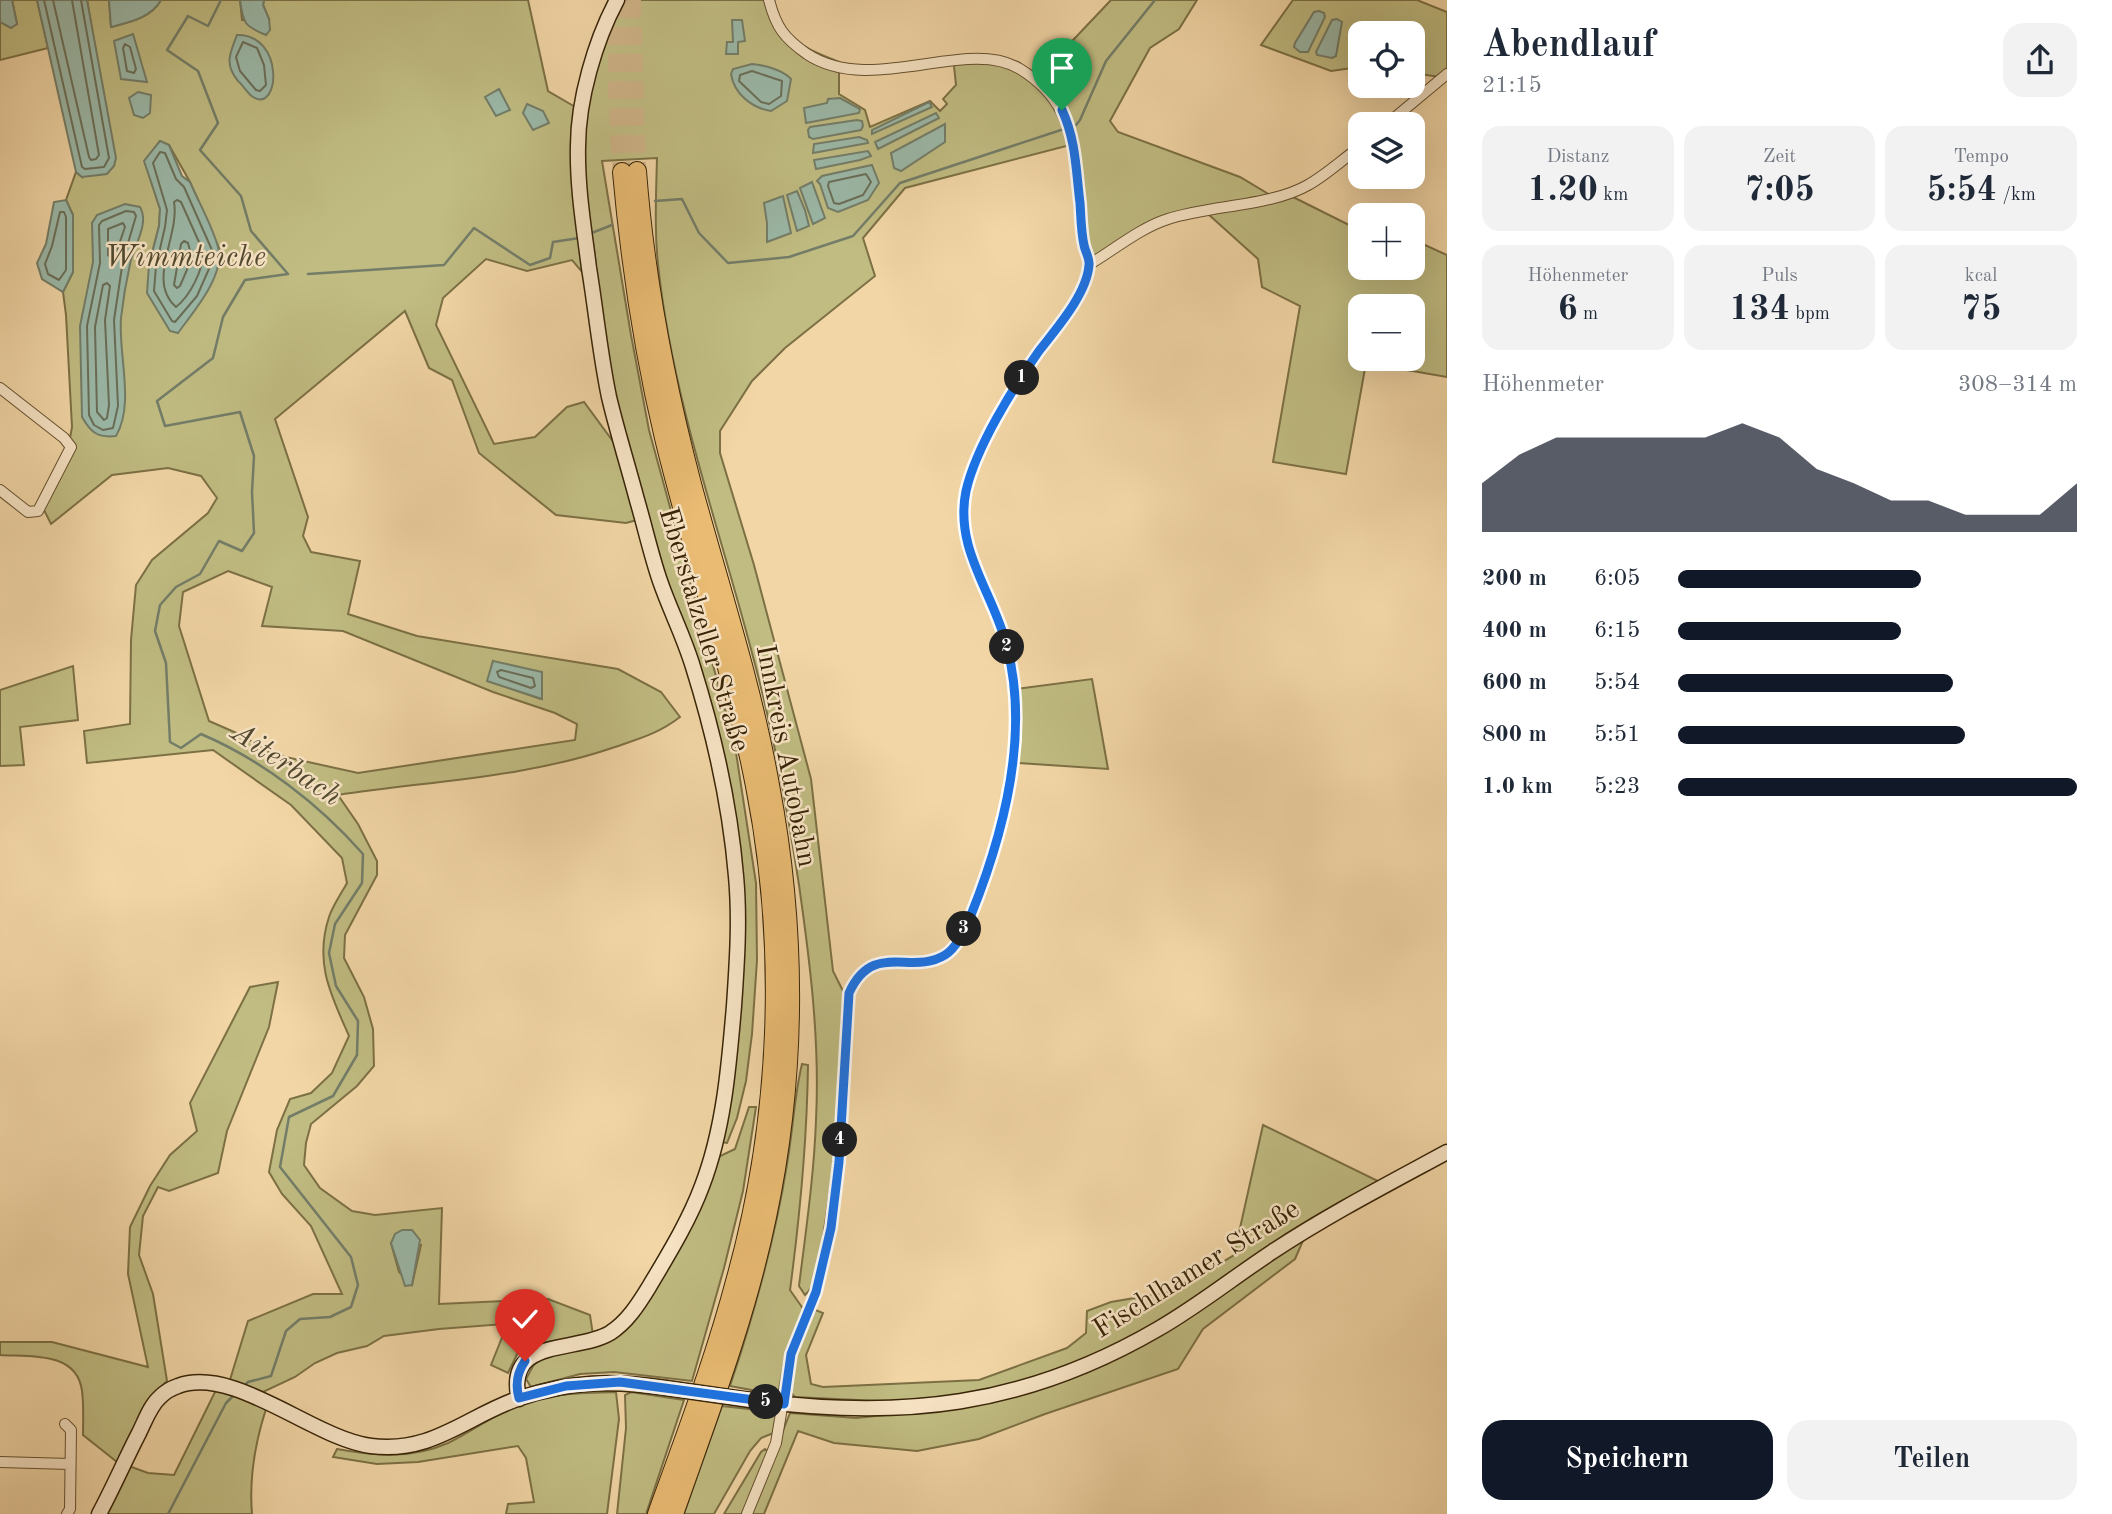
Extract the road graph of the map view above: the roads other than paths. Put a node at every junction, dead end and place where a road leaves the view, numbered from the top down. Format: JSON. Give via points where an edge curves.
{"nodes":[{"id":1,"x":617,"y":0,"type":"edge"},
{"id":2,"x":769,"y":0,"type":"edge"},
{"id":3,"x":1447,"y":74,"type":"edge"},
{"id":4,"x":1401,"y":112,"type":"edge"},
{"id":5,"x":1348,"y":156,"type":"edge"},
{"id":6,"x":1090,"y":264,"type":"junction"},
{"id":7,"x":0,"y":388,"type":"edge"},
{"id":8,"x":0,"y":489,"type":"edge"},
{"id":9,"x":1447,"y":1152,"type":"edge"},
{"id":10,"x":519,"y":1398,"type":"junction"},
{"id":11,"x":784,"y":1404,"type":"junction"},
{"id":12,"x":65,"y":1424,"type":"dead end"},
{"id":13,"x":0,"y":1462,"type":"edge"},
{"id":14,"x":70,"y":1464,"type":"junction"},
{"id":15,"x":67,"y":1514,"type":"edge"},
{"id":16,"x":99,"y":1514,"type":"edge"},
{"id":17,"x":657,"y":1514,"type":"edge"},
{"id":18,"x":674,"y":1514,"type":"edge"},
{"id":19,"x":747,"y":1514,"type":"edge"}],
"edges":[{"from":1,"to":10,"type":"street","name":"Eberstalzeller Straße","via":[[590,68],[578,132],[587,250],[610,398],[659,580],[714,735],[737,879],[736,973],[717,1134],[702,1186],[665,1260],[629,1317],[611,1333],[549,1349],[525,1361],[517,1379]]},
{"from":2,"to":6,"type":"street","via":[[774,21],[789,42],[836,66],[862,71],[970,59],[1015,66],[1031,76],[1062,110],[1070,129],[1083,243]]},
{"from":3,"to":4,"type":"street"},
{"from":5,"to":6,"type":"street","via":[[1309,185],[1284,195],[1165,220]]},
{"from":6,"to":11,"type":"street","via":[[1076,301],[1004,406],[969,481],[965,540],[1002,629],[1010,662],[1016,733],[1009,783],[995,846],[956,943],[934,958],[872,966],[858,976],[849,993],[831,1228],[816,1292],[791,1354]]},
{"from":7,"to":8,"type":"street","via":[[71,447],[38,511],[28,512]]},
{"from":9,"to":11,"type":"street","name":"Fischlhamer Straße","via":[[1304,1232],[1161,1328],[1074,1370],[1023,1388],[937,1405],[860,1410]]},
{"from":10,"to":11,"type":"street","name":"Fischlhamer Straße","bridge":true,"via":[[586,1383],[620,1382]]},
{"from":10,"to":16,"type":"street","name":"Fischlhamer Straße","via":[[438,1438],[390,1447],[338,1438],[282,1408],[222,1386],[178,1385],[160,1396],[148,1414]]},
{"from":11,"to":19,"type":"street","via":[[776,1443]]},
{"from":12,"to":14,"type":"street","via":[[71,1430]]},
{"from":13,"to":14,"type":"street"},
{"from":14,"to":15,"type":"street"},
{"from":17,"to":18,"type":"highway","name":"Innkreis Autobahn","via":[[714,1353],[748,1229],[769,1102],[774,964],[769,881],[755,788],[652,382],[632,267],[629,172],[669,388],[770,782],[789,933],[784,1116],[766,1220],[740,1321]]}]}
